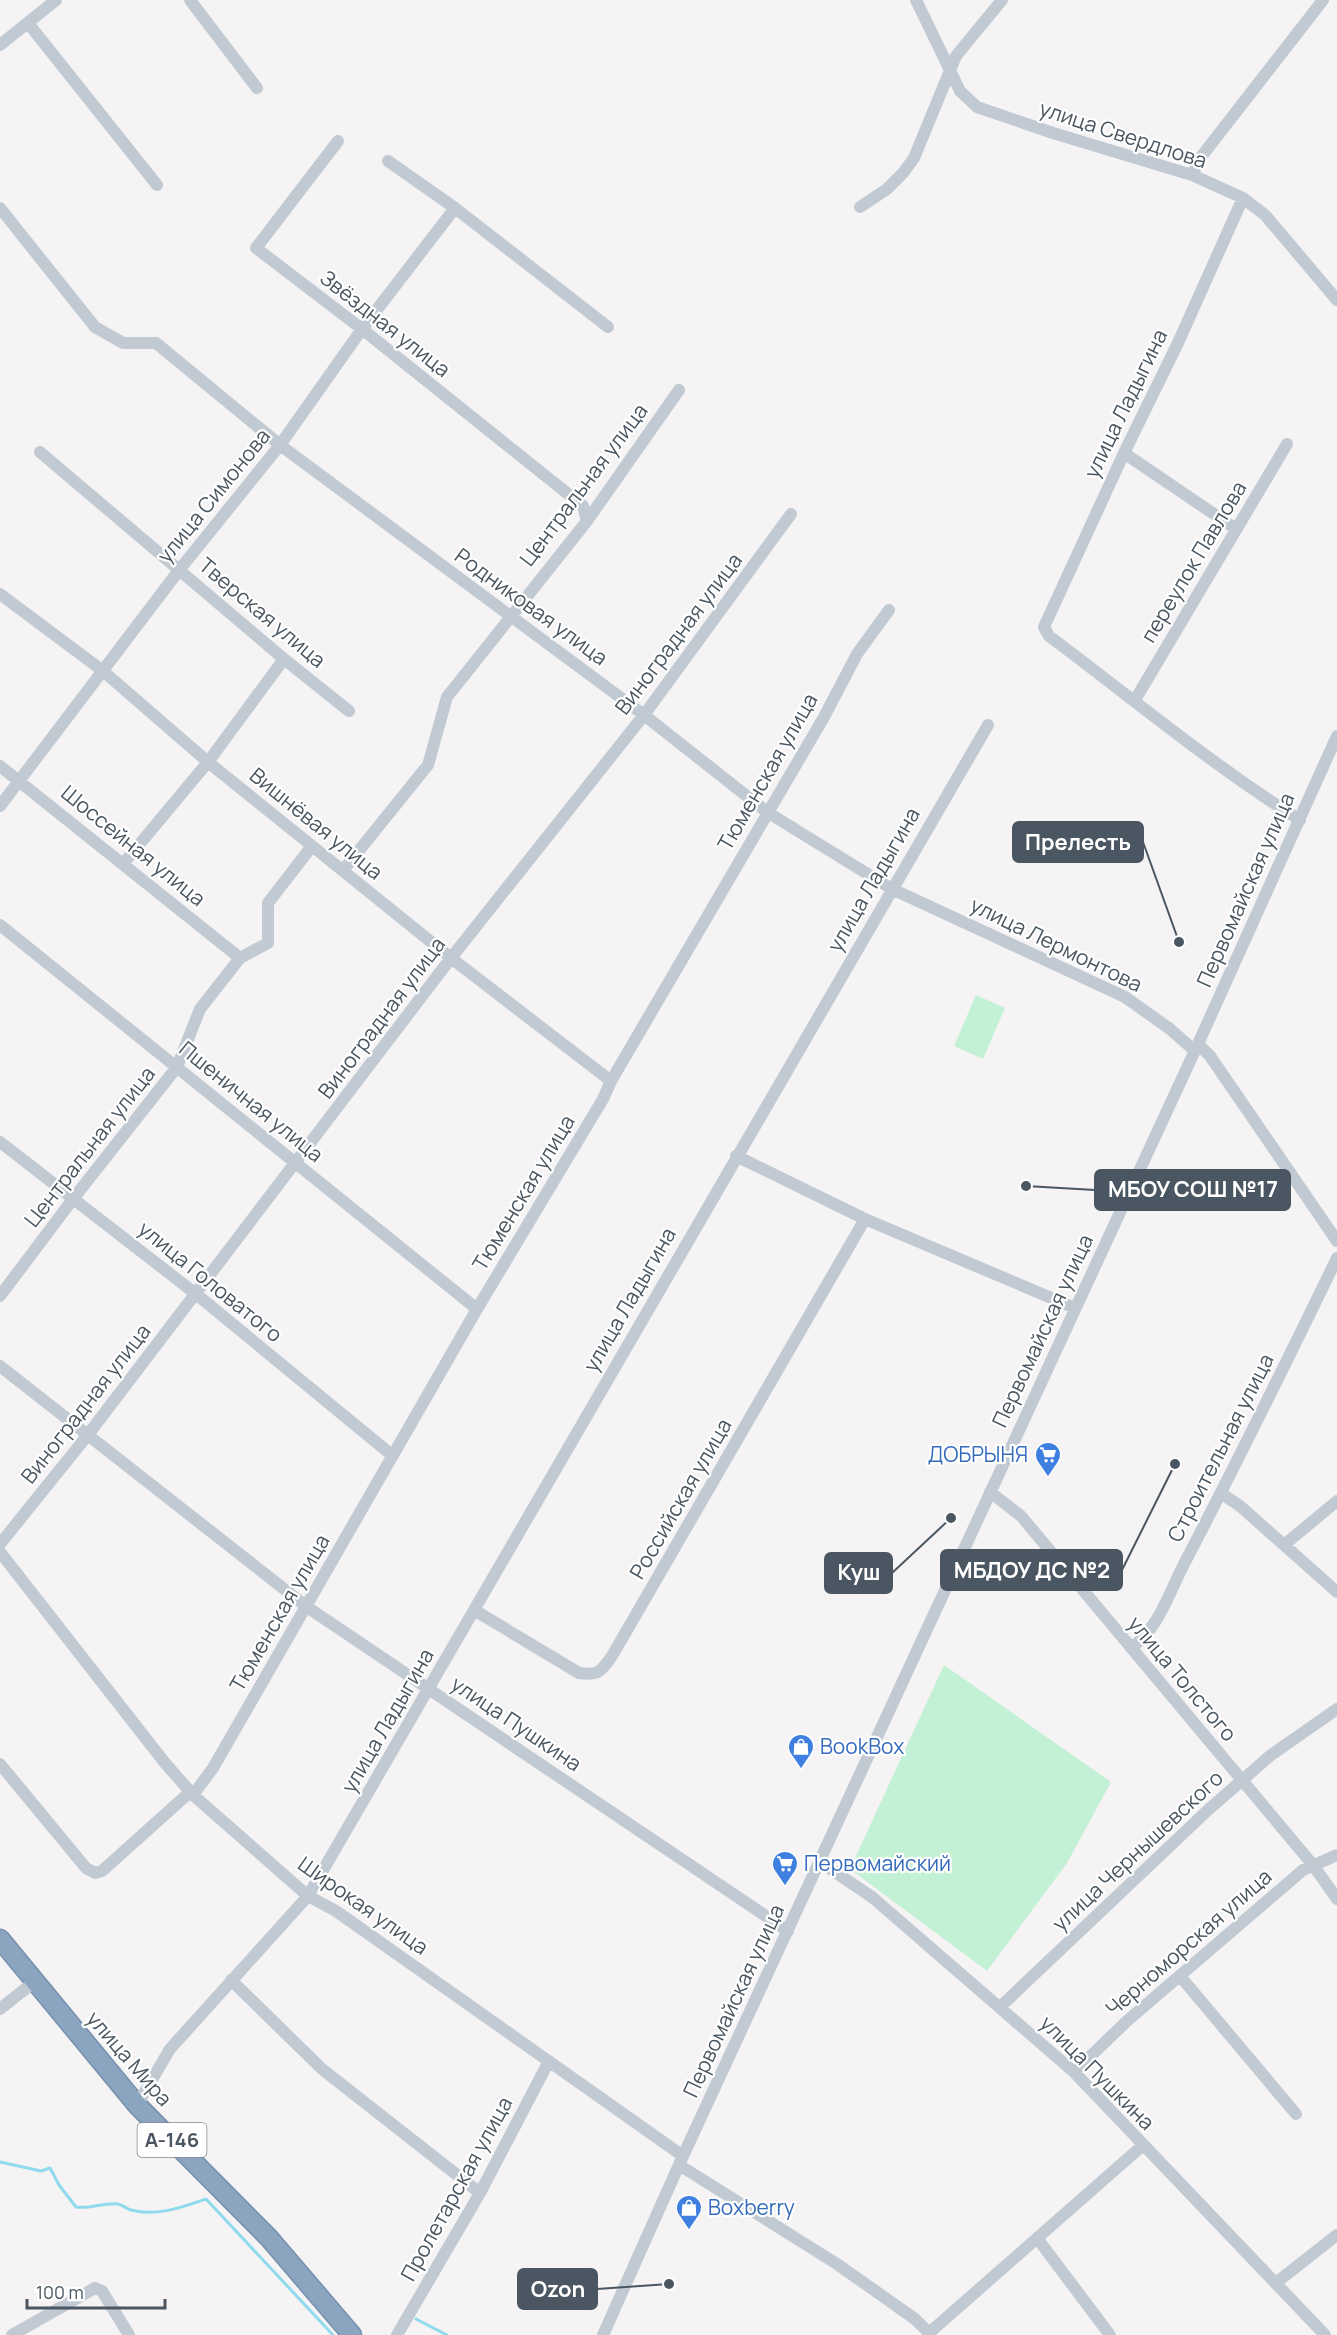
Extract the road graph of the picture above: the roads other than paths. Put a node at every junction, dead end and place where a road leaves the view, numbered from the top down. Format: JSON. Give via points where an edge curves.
{"nodes":[{"id":1,"x":56,"y":0,"type":"edge"},
{"id":2,"x":190,"y":0,"type":"edge"},
{"id":3,"x":916,"y":0,"type":"edge"},
{"id":4,"x":1002,"y":0,"type":"edge"},
{"id":5,"x":1323,"y":0,"type":"edge"},
{"id":6,"x":28,"y":23,"type":"junction"},
{"id":7,"x":0,"y":45,"type":"edge"},
{"id":8,"x":949,"y":70,"type":"junction"},
{"id":9,"x":257,"y":88,"type":"dead end"},
{"id":10,"x":338,"y":141,"type":"dead end"},
{"id":11,"x":388,"y":161,"type":"dead end"},
{"id":12,"x":1192,"y":175,"type":"junction"},
{"id":13,"x":157,"y":185,"type":"dead end"},
{"id":14,"x":1243,"y":198,"type":"junction"},
{"id":15,"x":860,"y":207,"type":"dead end"},
{"id":16,"x":0,"y":208,"type":"edge"},
{"id":17,"x":455,"y":208,"type":"junction"},
{"id":18,"x":1336,"y":296,"type":"edge"},
{"id":19,"x":608,"y":327,"type":"dead end"},
{"id":20,"x":362,"y":329,"type":"junction"},
{"id":21,"x":679,"y":390,"type":"dead end"},
{"id":22,"x":1287,"y":444,"type":"dead end"},
{"id":23,"x":280,"y":445,"type":"junction"},
{"id":24,"x":40,"y":452,"type":"dead end"},
{"id":25,"x":1124,"y":453,"type":"junction"},
{"id":26,"x":791,"y":514,"type":"dead end"},
{"id":27,"x":587,"y":521,"type":"junction"},
{"id":28,"x":1236,"y":529,"type":"junction"},
{"id":29,"x":180,"y":569,"type":"junction"},
{"id":30,"x":0,"y":594,"type":"edge"},
{"id":31,"x":889,"y":610,"type":"dead end"},
{"id":32,"x":510,"y":617,"type":"junction"},
{"id":33,"x":284,"y":660,"type":"junction"},
{"id":34,"x":103,"y":671,"type":"junction"},
{"id":35,"x":1136,"y":700,"type":"junction"},
{"id":36,"x":349,"y":711,"type":"dead end"},
{"id":37,"x":644,"y":715,"type":"junction"},
{"id":38,"x":988,"y":725,"type":"dead end"},
{"id":39,"x":1336,"y":740,"type":"edge"},
{"id":40,"x":208,"y":762,"type":"junction"},
{"id":41,"x":0,"y":766,"type":"edge"},
{"id":42,"x":20,"y":780,"type":"junction"},
{"id":43,"x":0,"y":806,"type":"edge"},
{"id":44,"x":767,"y":812,"type":"junction"},
{"id":45,"x":1300,"y":820,"type":"junction"},
{"id":46,"x":312,"y":846,"type":"junction"},
{"id":47,"x":123,"y":864,"type":"junction"},
{"id":48,"x":344,"y":869,"type":"junction"},
{"id":49,"x":892,"y":889,"type":"junction"},
{"id":50,"x":0,"y":925,"type":"edge"},
{"id":51,"x":240,"y":958,"type":"junction"},
{"id":52,"x":451,"y":958,"type":"junction"},
{"id":53,"x":1197,"y":1047,"type":"junction"},
{"id":54,"x":177,"y":1067,"type":"junction"},
{"id":55,"x":611,"y":1081,"type":"junction"},
{"id":56,"x":0,"y":1142,"type":"edge"},
{"id":57,"x":736,"y":1156,"type":"junction"},
{"id":58,"x":296,"y":1163,"type":"junction"},
{"id":59,"x":73,"y":1199,"type":"junction"},
{"id":60,"x":865,"y":1218,"type":"junction"},
{"id":61,"x":1337,"y":1241,"type":"edge"},
{"id":62,"x":1337,"y":1258,"type":"edge"},
{"id":63,"x":196,"y":1294,"type":"junction"},
{"id":64,"x":0,"y":1296,"type":"edge"},
{"id":65,"x":1075,"y":1308,"type":"junction"},
{"id":66,"x":477,"y":1309,"type":"junction"},
{"id":67,"x":0,"y":1366,"type":"edge"},
{"id":68,"x":87,"y":1436,"type":"junction"},
{"id":69,"x":393,"y":1456,"type":"junction"},
{"id":70,"x":990,"y":1492,"type":"junction"},
{"id":71,"x":1222,"y":1494,"type":"junction"},
{"id":72,"x":1337,"y":1501,"type":"edge"},
{"id":73,"x":0,"y":1544,"type":"edge"},
{"id":74,"x":1284,"y":1545,"type":"junction"},
{"id":75,"x":0,"y":1552,"type":"edge"},
{"id":76,"x":1337,"y":1592,"type":"edge"},
{"id":77,"x":307,"y":1607,"type":"junction"},
{"id":78,"x":474,"y":1610,"type":"junction"},
{"id":79,"x":1131,"y":1648,"type":"junction"},
{"id":80,"x":429,"y":1690,"type":"junction"},
{"id":81,"x":1337,"y":1709,"type":"edge"},
{"id":82,"x":0,"y":1764,"type":"edge"},
{"id":83,"x":1243,"y":1781,"type":"junction"},
{"id":84,"x":191,"y":1793,"type":"junction"},
{"id":85,"x":1337,"y":1855,"type":"edge"},
{"id":86,"x":820,"y":1862,"type":"junction"},
{"id":87,"x":1313,"y":1865,"type":"junction"},
{"id":88,"x":308,"y":1896,"type":"junction"},
{"id":89,"x":1337,"y":1899,"type":"edge"},
{"id":90,"x":788,"y":1932,"type":"junction"},
{"id":91,"x":0,"y":1939,"type":"edge"},
{"id":92,"x":1180,"y":1976,"type":"junction"},
{"id":93,"x":231,"y":1980,"type":"junction"},
{"id":94,"x":34,"y":1982,"type":"junction"},
{"id":95,"x":1000,"y":2007,"type":"junction"},
{"id":96,"x":0,"y":2009,"type":"edge"},
{"id":97,"x":549,"y":2061,"type":"junction"},
{"id":98,"x":1074,"y":2072,"type":"junction"},
{"id":99,"x":137,"y":2105,"type":"junction"},
{"id":100,"x":1296,"y":2114,"type":"dead end"},
{"id":101,"x":1142,"y":2146,"type":"junction"},
{"id":102,"x":681,"y":2160,"type":"junction"},
{"id":103,"x":480,"y":2193,"type":"junction"},
{"id":104,"x":1337,"y":2235,"type":"edge"},
{"id":105,"x":1038,"y":2238,"type":"junction"},
{"id":106,"x":1277,"y":2282,"type":"junction"},
{"id":107,"x":930,"y":2334,"type":"edge"},
{"id":108,"x":12,"y":2335,"type":"edge"},
{"id":109,"x":129,"y":2335,"type":"edge"},
{"id":110,"x":352,"y":2335,"type":"edge"},
{"id":111,"x":397,"y":2335,"type":"edge"},
{"id":112,"x":603,"y":2335,"type":"edge"},
{"id":113,"x":1110,"y":2335,"type":"edge"},
{"id":114,"x":1325,"y":2335,"type":"edge"}],
"edges":[{"from":1,"to":6,"type":"street"},
{"from":2,"to":9,"type":"street"},
{"from":3,"to":8,"type":"street","name":"улица Свердлова"},
{"from":4,"to":8,"type":"street"},
{"from":5,"to":12,"type":"street","via":[[1201,157]]},
{"from":6,"to":7,"type":"street"},
{"from":6,"to":13,"type":"street"},
{"from":8,"to":12,"type":"street","name":"улица Свердлова","via":[[960,91],[977,107]]},
{"from":8,"to":15,"type":"street","via":[[914,158],[887,189]]},
{"from":10,"to":20,"type":"street","name":"Звёздная улица","via":[[256,248]]},
{"from":11,"to":17,"type":"street"},
{"from":12,"to":14,"type":"street","name":"улица Свердлова"},
{"from":14,"to":18,"type":"street","name":"улица Свердлова","via":[[1265,216]]},
{"from":14,"to":25,"type":"street","name":"улица Ладыгина"},
{"from":16,"to":23,"type":"street","name":"Родниковая улица","via":[[95,327],[123,343],[156,343]]},
{"from":17,"to":19,"type":"street"},
{"from":17,"to":20,"type":"street","name":"улица Симонова"},
{"from":20,"to":23,"type":"street","name":"улица Симонова"},
{"from":20,"to":27,"type":"street","name":"Звёздная улица","via":[[582,506]]},
{"from":21,"to":27,"type":"street","name":"Центральная улица"},
{"from":22,"to":28,"type":"street","name":"переулок Павлова"},
{"from":23,"to":29,"type":"street","name":"улица Симонова"},
{"from":23,"to":32,"type":"street","name":"Родниковая улица"},
{"from":24,"to":29,"type":"street","name":"Тверская улица"},
{"from":25,"to":28,"type":"street"},
{"from":25,"to":35,"type":"street","name":"улица Ладыгина","via":[[1044,627],[1049,636]]},
{"from":26,"to":37,"type":"street","name":"Виноградная улица"},
{"from":27,"to":32,"type":"street","name":"Центральная улица"},
{"from":28,"to":35,"type":"street","name":"переулок Павлова"},
{"from":29,"to":33,"type":"street","name":"Тверская улица"},
{"from":29,"to":34,"type":"street","name":"улица Симонова"},
{"from":30,"to":34,"type":"street","name":"Вишнёвая улица"},
{"from":31,"to":44,"type":"street","name":"Тюменская улица","via":[[857,654]]},
{"from":32,"to":37,"type":"street","name":"Родниковая улица"},
{"from":32,"to":48,"type":"street","name":"Центральная улица","via":[[447,697],[428,765]]},
{"from":33,"to":36,"type":"street","name":"Тверская улица"},
{"from":33,"to":40,"type":"street"},
{"from":34,"to":40,"type":"street","name":"Вишнёвая улица"},
{"from":34,"to":42,"type":"street","name":"улица Симонова"},
{"from":35,"to":45,"type":"street","via":[[1178,735]]},
{"from":37,"to":44,"type":"street","name":"Родниковая улица"},
{"from":37,"to":52,"type":"street","name":"Виноградная улица"},
{"from":38,"to":49,"type":"street","name":"улица Ладыгина"},
{"from":39,"to":45,"type":"street","name":"Первомайская улица"},
{"from":40,"to":46,"type":"street","name":"Вишнёвая улица"},
{"from":40,"to":47,"type":"street"},
{"from":41,"to":42,"type":"street","name":"Шоссейная улица"},
{"from":42,"to":43,"type":"street","name":"улица Симонова"},
{"from":42,"to":47,"type":"street","name":"Шоссейная улица"},
{"from":44,"to":49,"type":"street","name":"Родниковая улица"},
{"from":44,"to":55,"type":"street","name":"Тюменская улица"},
{"from":45,"to":53,"type":"street","name":"Первомайская улица"},
{"from":46,"to":48,"type":"street","name":"Вишнёвая улица"},
{"from":46,"to":51,"type":"street","name":"Центральная улица","via":[[268,903],[268,943]]},
{"from":47,"to":51,"type":"street","name":"Шоссейная улица"},
{"from":48,"to":52,"type":"street","name":"Вишнёвая улица"},
{"from":49,"to":53,"type":"street","name":"улица Лермонтова","via":[[1125,997]]},
{"from":49,"to":57,"type":"street","name":"улица Ладыгина"},
{"from":50,"to":54,"type":"street","name":"Пшеничная улица"},
{"from":51,"to":54,"type":"street","name":"Центральная улица","via":[[200,1009]]},
{"from":52,"to":55,"type":"street","name":"Вишнёвая улица"},
{"from":52,"to":58,"type":"street","name":"Виноградная улица"},
{"from":53,"to":61,"type":"street","name":"улица Лермонтова","via":[[1210,1056]]},
{"from":53,"to":65,"type":"street","name":"Первомайская улица"},
{"from":54,"to":58,"type":"street","name":"Пшеничная улица"},
{"from":54,"to":59,"type":"street","name":"Центральная улица"},
{"from":55,"to":66,"type":"street","name":"Тюменская улица"},
{"from":56,"to":59,"type":"street","name":"улица Головатого"},
{"from":57,"to":60,"type":"street"},
{"from":57,"to":78,"type":"street","name":"улица Ладыгина"},
{"from":58,"to":63,"type":"street","name":"Виноградная улица"},
{"from":58,"to":66,"type":"street","name":"Пшеничная улица"},
{"from":59,"to":63,"type":"street","name":"улица Головатого"},
{"from":59,"to":64,"type":"street","name":"Центральная улица"},
{"from":60,"to":65,"type":"street"},
{"from":60,"to":78,"type":"street","name":"Российская улица","via":[[602,1670],[593,1675],[579,1673]]},
{"from":62,"to":71,"type":"street","name":"Строительная улица"},
{"from":63,"to":68,"type":"street","name":"Виноградная улица"},
{"from":63,"to":69,"type":"street","name":"улица Головатого"},
{"from":65,"to":70,"type":"street","name":"Первомайская улица"},
{"from":66,"to":69,"type":"street","name":"Тюменская улица"},
{"from":67,"to":68,"type":"street","name":"улица Пушкина"},
{"from":68,"to":73,"type":"street","name":"Виноградная улица"},
{"from":68,"to":77,"type":"street","name":"улица Пушкина"},
{"from":69,"to":77,"type":"street","name":"Тюменская улица"},
{"from":70,"to":79,"type":"street","name":"улица Толстого","via":[[1021,1516]]},
{"from":70,"to":86,"type":"street","name":"Первомайская улица"},
{"from":71,"to":74,"type":"street"},
{"from":71,"to":79,"type":"street","name":"Строительная улица","via":[[1158,1617],[1144,1639]]},
{"from":72,"to":74,"type":"street"},
{"from":74,"to":76,"type":"street"},
{"from":75,"to":84,"type":"street","name":"Широкая улица"},
{"from":77,"to":80,"type":"street","name":"улица Пушкина"},
{"from":77,"to":84,"type":"street","name":"Тюменская улица","via":[[213,1768]]},
{"from":78,"to":80,"type":"street","name":"улица Ладыгина"},
{"from":79,"to":83,"type":"street","name":"улица Толстого"},
{"from":80,"to":88,"type":"street","name":"улица Ладыгина"},
{"from":80,"to":90,"type":"street","name":"улица Пушкина"},
{"from":81,"to":83,"type":"street","name":"улица Чернышевского","via":[[1271,1755]]},
{"from":82,"to":84,"type":"street","name":"Тюменская улица","via":[[89,1871],[105,1869]]},
{"from":83,"to":87,"type":"street","name":"улица Толстого"},
{"from":83,"to":95,"type":"street","name":"улица Чернышевского"},
{"from":84,"to":88,"type":"street","name":"Широкая улица"},
{"from":85,"to":87,"type":"street","name":"Черноморская улица"},
{"from":86,"to":90,"type":"street","name":"Первомайская улица"},
{"from":86,"to":95,"type":"street","name":"улица Пушкина","via":[[872,1898]]},
{"from":87,"to":89,"type":"street","name":"улица Толстого"},
{"from":87,"to":92,"type":"street","name":"Черноморская улица"},
{"from":88,"to":93,"type":"street","name":"улица Ладыгина"},
{"from":88,"to":97,"type":"street","name":"Широкая улица","via":[[336,1911]]},
{"from":90,"to":102,"type":"street","name":"Первомайская улица"},
{"from":91,"to":94,"type":"highway","name":"улица Мира","number":"А-146"},
{"from":92,"to":98,"type":"street","name":"Черноморская улица"},
{"from":92,"to":100,"type":"street"},
{"from":93,"to":99,"type":"street","name":"улица Ладыгина","via":[[170,2049]]},
{"from":93,"to":103,"type":"street","via":[[322,2069]]},
{"from":94,"to":96,"type":"street"},
{"from":94,"to":99,"type":"highway","name":"улица Мира","number":"А-146"},
{"from":95,"to":98,"type":"street","name":"улица Пушкина"},
{"from":97,"to":102,"type":"street","name":"Широкая улица"},
{"from":97,"to":103,"type":"street","name":"Пролетарская улица"},
{"from":98,"to":101,"type":"street","name":"улица Пушкина"},
{"from":99,"to":110,"type":"highway","name":"улица Мира","number":"А-146","via":[[269,2238]]},
{"from":101,"to":105,"type":"street"},
{"from":101,"to":106,"type":"street","name":"улица Пушкина"},
{"from":102,"to":107,"type":"street","name":"Широкая улица","via":[[837,2264]]},
{"from":102,"to":112,"type":"street","name":"Первомайская улица"},
{"from":103,"to":111,"type":"street","name":"Пролетарская улица"},
{"from":104,"to":106,"type":"street"},
{"from":105,"to":107,"type":"street"},
{"from":105,"to":113,"type":"street"},
{"from":106,"to":114,"type":"street","name":"улица Пушкина"},
{"from":108,"to":109,"type":"street","via":[[95,2288],[102,2291]]}]}
